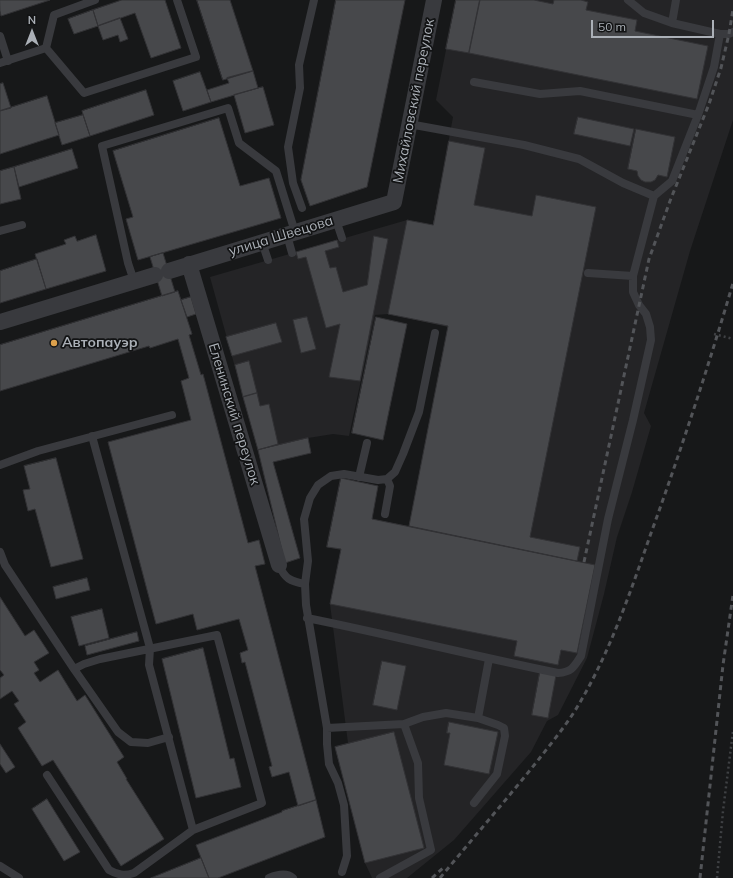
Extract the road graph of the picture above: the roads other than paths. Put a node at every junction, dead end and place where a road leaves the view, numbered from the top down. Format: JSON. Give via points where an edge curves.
{"nodes":[{"id":1,"x":95,"y":0,"type":"edge"},
{"id":2,"x":177,"y":0,"type":"edge"},
{"id":3,"x":314,"y":0,"type":"edge"},
{"id":4,"x":434,"y":0,"type":"edge"},
{"id":5,"x":628,"y":0,"type":"edge"},
{"id":6,"x":676,"y":0,"type":"edge"},
{"id":7,"x":672,"y":23,"type":"junction"},
{"id":8,"x":733,"y":32,"type":"edge"},
{"id":9,"x":720,"y":34,"type":"junction"},
{"id":10,"x":0,"y":36,"type":"edge"},
{"id":11,"x":46,"y":48,"type":"junction"},
{"id":12,"x":4,"y":62,"type":"edge"},
{"id":13,"x":474,"y":82,"type":"dead end"},
{"id":14,"x":698,"y":116,"type":"junction"},
{"id":15,"x":410,"y":124,"type":"junction"},
{"id":16,"x":654,"y":196,"type":"junction"},
{"id":17,"x":394,"y":202,"type":"joint"},
{"id":18,"x":302,"y":208,"type":"dead end"},
{"id":19,"x":336,"y":220,"type":"junction"},
{"id":20,"x":22,"y":225,"type":"dead end"},
{"id":21,"x":0,"y":231,"type":"edge"},
{"id":22,"x":291,"y":233,"type":"junction"},
{"id":23,"x":342,"y":238,"type":"dead end"},
{"id":24,"x":262,"y":242,"type":"junction"},
{"id":25,"x":292,"y":253,"type":"dead end"},
{"id":26,"x":268,"y":260,"type":"dead end"},
{"id":27,"x":189,"y":264,"type":"junction"},
{"id":28,"x":588,"y":273,"type":"dead end"},
{"id":29,"x":632,"y":276,"type":"junction"},
{"id":30,"x":134,"y":281,"type":"junction"},
{"id":31,"x":0,"y":322,"type":"edge"},
{"id":32,"x":435,"y":333,"type":"dead end"},
{"id":33,"x":172,"y":415,"type":"dead end"},
{"id":34,"x":92,"y":436,"type":"junction"},
{"id":35,"x":367,"y":443,"type":"dead end"},
{"id":36,"x":0,"y":465,"type":"edge"},
{"id":37,"x":359,"y":477,"type":"junction"},
{"id":38,"x":388,"y":479,"type":"junction"},
{"id":39,"x":385,"y":514,"type":"dead end"},
{"id":40,"x":0,"y":552,"type":"edge"},
{"id":41,"x":279,"y":565,"type":"joint"},
{"id":42,"x":305,"y":584,"type":"junction"},
{"id":43,"x":307,"y":618,"type":"junction"},
{"id":44,"x":150,"y":648,"type":"junction"},
{"id":45,"x":489,"y":659,"type":"junction"},
{"id":46,"x":74,"y":669,"type":"junction"},
{"id":47,"x":478,"y":718,"type":"junction"},
{"id":48,"x":404,"y":724,"type":"junction"},
{"id":49,"x":327,"y":728,"type":"junction"},
{"id":50,"x":169,"y":738,"type":"junction"},
{"id":51,"x":47,"y":775,"type":"dead end"},
{"id":52,"x":474,"y":803,"type":"dead end"},
{"id":53,"x":193,"y":830,"type":"junction"},
{"id":54,"x":0,"y":866,"type":"edge"},
{"id":55,"x":342,"y":872,"type":"dead end"},
{"id":56,"x":19,"y":878,"type":"edge"},
{"id":57,"x":269,"y":878,"type":"edge"},
{"id":58,"x":292,"y":878,"type":"edge"},
{"id":59,"x":380,"y":878,"type":"edge"}],
"edges":[{"from":1,"to":11,"type":"lane","via":[[54,15]]},
{"from":2,"to":11,"type":"lane","via":[[196,57],[84,93]]},
{"from":3,"to":18,"type":"lane","via":[[299,65],[300,88],[288,147],[293,183]]},
{"from":4,"to":15,"type":"street","name":"Михайловский переулок"},
{"from":5,"to":7,"type":"lane","via":[[644,13]]},
{"from":6,"to":7,"type":"lane"},
{"from":7,"to":9,"type":"lane"},
{"from":8,"to":9,"type":"lane"},
{"from":9,"to":14,"type":"lane","via":[[714,67]]},
{"from":10,"to":12,"type":"lane"},
{"from":11,"to":12,"type":"lane"},
{"from":13,"to":14,"type":"lane","via":[[540,94],[580,91]]},
{"from":14,"to":16,"type":"lane","via":[[672,181]]},
{"from":15,"to":16,"type":"lane","via":[[524,144],[579,159],[623,183]]},
{"from":15,"to":17,"type":"street","name":"Михайловский переулок"},
{"from":16,"to":29,"type":"lane"},
{"from":17,"to":19,"type":"street","name":"улица Швецова"},
{"from":19,"to":22,"type":"street","name":"улица Швецова"},
{"from":19,"to":23,"type":"lane"},
{"from":20,"to":21,"type":"lane"},
{"from":22,"to":24,"type":"street","name":"улица Швецова"},
{"from":22,"to":25,"type":"lane"},
{"from":22,"to":30,"type":"lane","via":[[276,171],[239,143],[228,108],[102,146]]},
{"from":24,"to":26,"type":"lane"},
{"from":24,"to":27,"type":"street","name":"улица Швецова"},
{"from":27,"to":30,"type":"street","name":"улица Швецова"},
{"from":27,"to":41,"type":"street","name":"Еленинский переулок"},
{"from":28,"to":29,"type":"lane"},
{"from":29,"to":45,"type":"lane","via":[[633,292],[646,314],[651,340],[608,520],[581,656],[568,672],[558,673]]},
{"from":30,"to":31,"type":"street","name":"улица Швецова"},
{"from":32,"to":38,"type":"lane","via":[[419,412],[395,472]]},
{"from":33,"to":34,"type":"lane"},
{"from":34,"to":36,"type":"lane"},
{"from":34,"to":44,"type":"lane"},
{"from":35,"to":37,"type":"lane"},
{"from":37,"to":38,"type":"lane"},
{"from":37,"to":42,"type":"lane","via":[[344,474],[331,476],[318,485],[310,498],[304,519],[308,561]]},
{"from":38,"to":39,"type":"lane","via":[[390,486]]},
{"from":40,"to":46,"type":"lane","via":[[5,565]]},
{"from":41,"to":42,"type":"lane","via":[[288,578]]},
{"from":42,"to":43,"type":"lane"},
{"from":43,"to":45,"type":"lane"},
{"from":43,"to":49,"type":"lane"},
{"from":44,"to":46,"type":"lane","via":[[100,659]]},
{"from":44,"to":50,"type":"lane","via":[[149,665]]},
{"from":44,"to":53,"type":"lane","via":[[217,635],[262,803]]},
{"from":45,"to":47,"type":"lane"},
{"from":46,"to":50,"type":"lane","via":[[118,732],[131,742],[148,743]]},
{"from":47,"to":48,"type":"lane","via":[[446,713]]},
{"from":47,"to":52,"type":"lane","via":[[504,728],[505,736],[497,774]]},
{"from":48,"to":49,"type":"lane"},
{"from":48,"to":59,"type":"lane","via":[[418,763],[419,798],[431,850]]},
{"from":49,"to":55,"type":"lane","via":[[329,764],[344,805],[347,856]]},
{"from":50,"to":53,"type":"lane"},
{"from":51,"to":53,"type":"lane","via":[[109,870],[116,874],[125,876],[134,873]]},
{"from":54,"to":56,"type":"lane"},
{"from":57,"to":58,"type":"lane","via":[[281,874]]}]}
